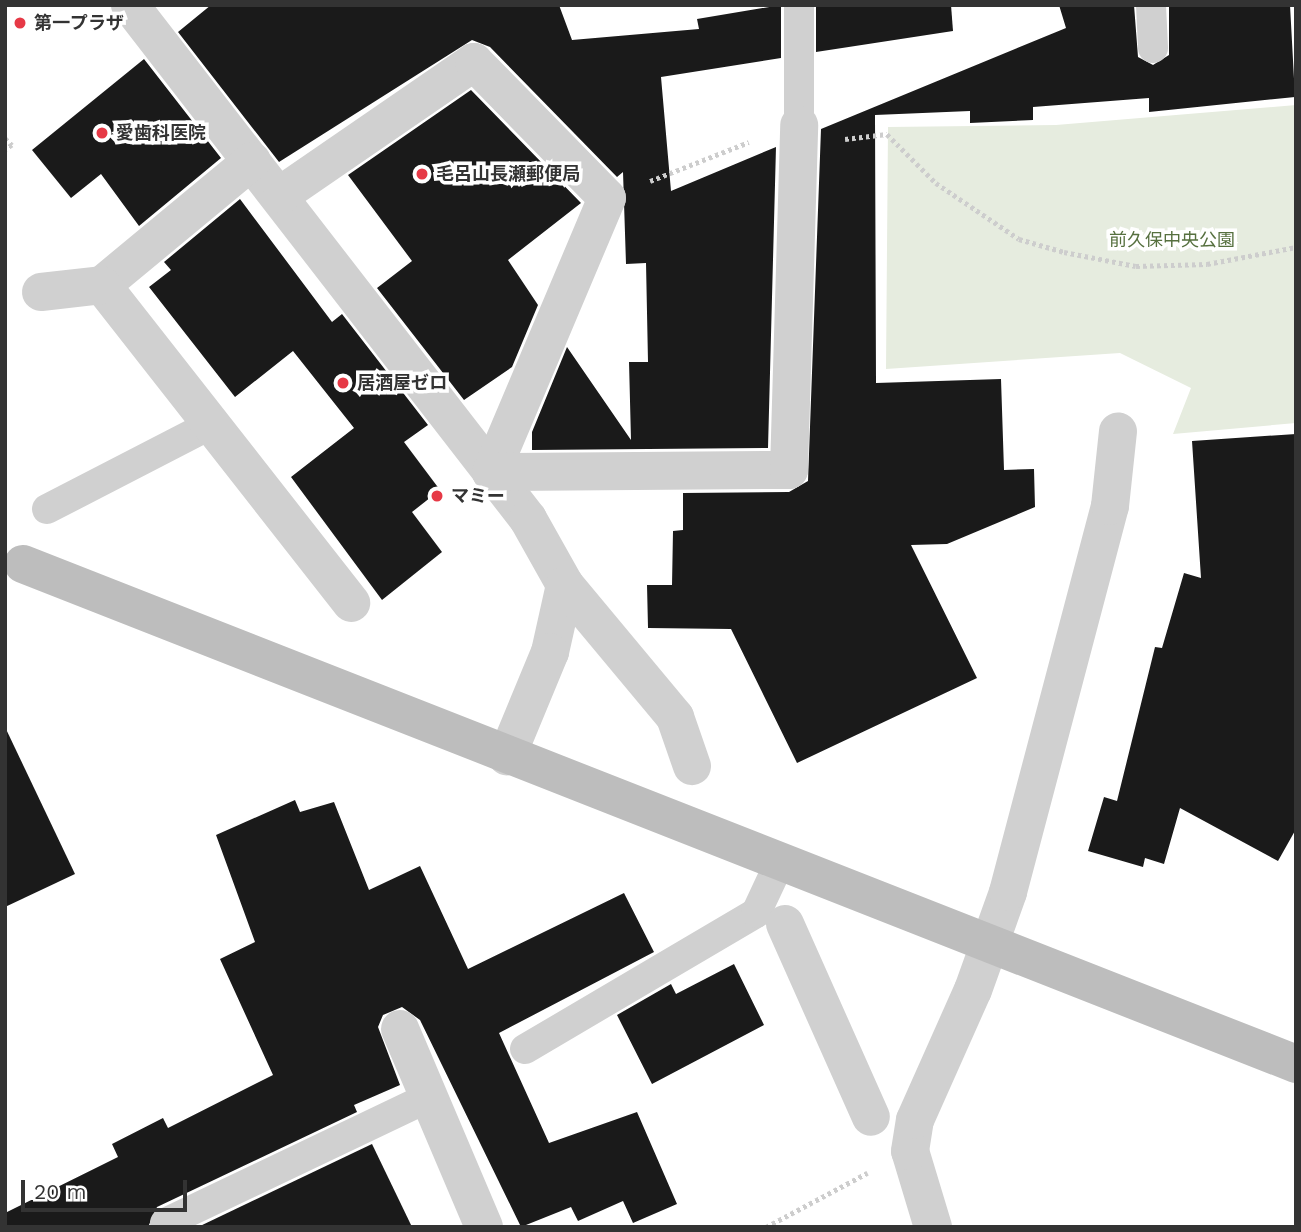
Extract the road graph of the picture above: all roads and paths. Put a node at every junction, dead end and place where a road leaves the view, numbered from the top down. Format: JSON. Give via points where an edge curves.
{"nodes":[{"id":1,"x":130,"y":5,"type":"edge"},
{"id":2,"x":799,"y":5,"type":"edge"},
{"id":3,"x":1151,"y":5,"type":"edge"},
{"id":4,"x":1153,"y":48,"type":"dead end"},
{"id":5,"x":797,"y":135,"type":"junction"},
{"id":6,"x":6,"y":136,"type":"edge"},
{"id":7,"x":6,"y":150,"type":"edge"},
{"id":8,"x":14,"y":151,"type":"dead end"},
{"id":9,"x":252,"y":161,"type":"junction"},
{"id":10,"x":282,"y":194,"type":"junction"},
{"id":11,"x":607,"y":198,"type":"junction"},
{"id":12,"x":1296,"y":247,"type":"edge"},
{"id":13,"x":102,"y":285,"type":"junction"},
{"id":14,"x":41,"y":292,"type":"dead end"},
{"id":15,"x":208,"y":426,"type":"junction"},
{"id":16,"x":1118,"y":431,"type":"dead end"},
{"id":17,"x":491,"y":472,"type":"junction"},
{"id":18,"x":47,"y":509,"type":"dead end"},
{"id":19,"x":11,"y":557,"type":"edge"},
{"id":20,"x":565,"y":585,"type":"junction"},
{"id":21,"x":351,"y":603,"type":"dead end"},
{"id":22,"x":507,"y":756,"type":"junction"},
{"id":23,"x":692,"y":766,"type":"dead end"},
{"id":24,"x":779,"y":864,"type":"junction"},
{"id":25,"x":785,"y":924,"type":"dead end"},
{"id":26,"x":988,"y":946,"type":"junction"},
{"id":27,"x":400,"y":1028,"type":"dead end"},
{"id":28,"x":525,"y":1049,"type":"dead end"},
{"id":29,"x":1296,"y":1064,"type":"edge"},
{"id":30,"x":429,"y":1097,"type":"junction"},
{"id":31,"x":871,"y":1117,"type":"dead end"},
{"id":32,"x":910,"y":1151,"type":"junction"},
{"id":33,"x":165,"y":1223,"type":"dead end"},
{"id":34,"x":484,"y":1227,"type":"edge"},
{"id":35,"x":766,"y":1227,"type":"edge"},
{"id":36,"x":933,"y":1227,"type":"edge"}],
"edges":[{"from":1,"to":9,"type":"street"},
{"from":2,"to":5,"type":"lane"},
{"from":3,"to":4,"type":"lane"},
{"from":5,"to":11,"type":"path"},
{"from":5,"to":12,"type":"path","via":[[887,134],[936,183],[1019,239],[1064,252],[1136,266],[1206,264]]},
{"from":5,"to":17,"type":"street","via":[[789,470]]},
{"from":6,"to":7,"type":"path","via":[[12,144]]},
{"from":7,"to":8,"type":"path"},
{"from":9,"to":10,"type":"street"},
{"from":9,"to":13,"type":"street"},
{"from":10,"to":11,"type":"street","via":[[474,62]]},
{"from":10,"to":17,"type":"street"},
{"from":11,"to":17,"type":"street"},
{"from":13,"to":14,"type":"street"},
{"from":13,"to":15,"type":"street"},
{"from":15,"to":18,"type":"lane"},
{"from":15,"to":21,"type":"street"},
{"from":16,"to":26,"type":"street","via":[[1110,506]]},
{"from":17,"to":20,"type":"street"},
{"from":19,"to":22,"type":"street"},
{"from":20,"to":22,"type":"street","via":[[550,652]]},
{"from":20,"to":23,"type":"street","via":[[675,717]]},
{"from":22,"to":24,"type":"street"},
{"from":24,"to":26,"type":"street"},
{"from":24,"to":28,"type":"lane","via":[[756,913]]},
{"from":25,"to":31,"type":"street"},
{"from":26,"to":29,"type":"street"},
{"from":26,"to":32,"type":"street","via":[[915,1120]]},
{"from":27,"to":30,"type":"street"},
{"from":30,"to":33,"type":"lane"},
{"from":30,"to":34,"type":"street"},
{"from":32,"to":35,"type":"path"},
{"from":32,"to":36,"type":"street"}]}
